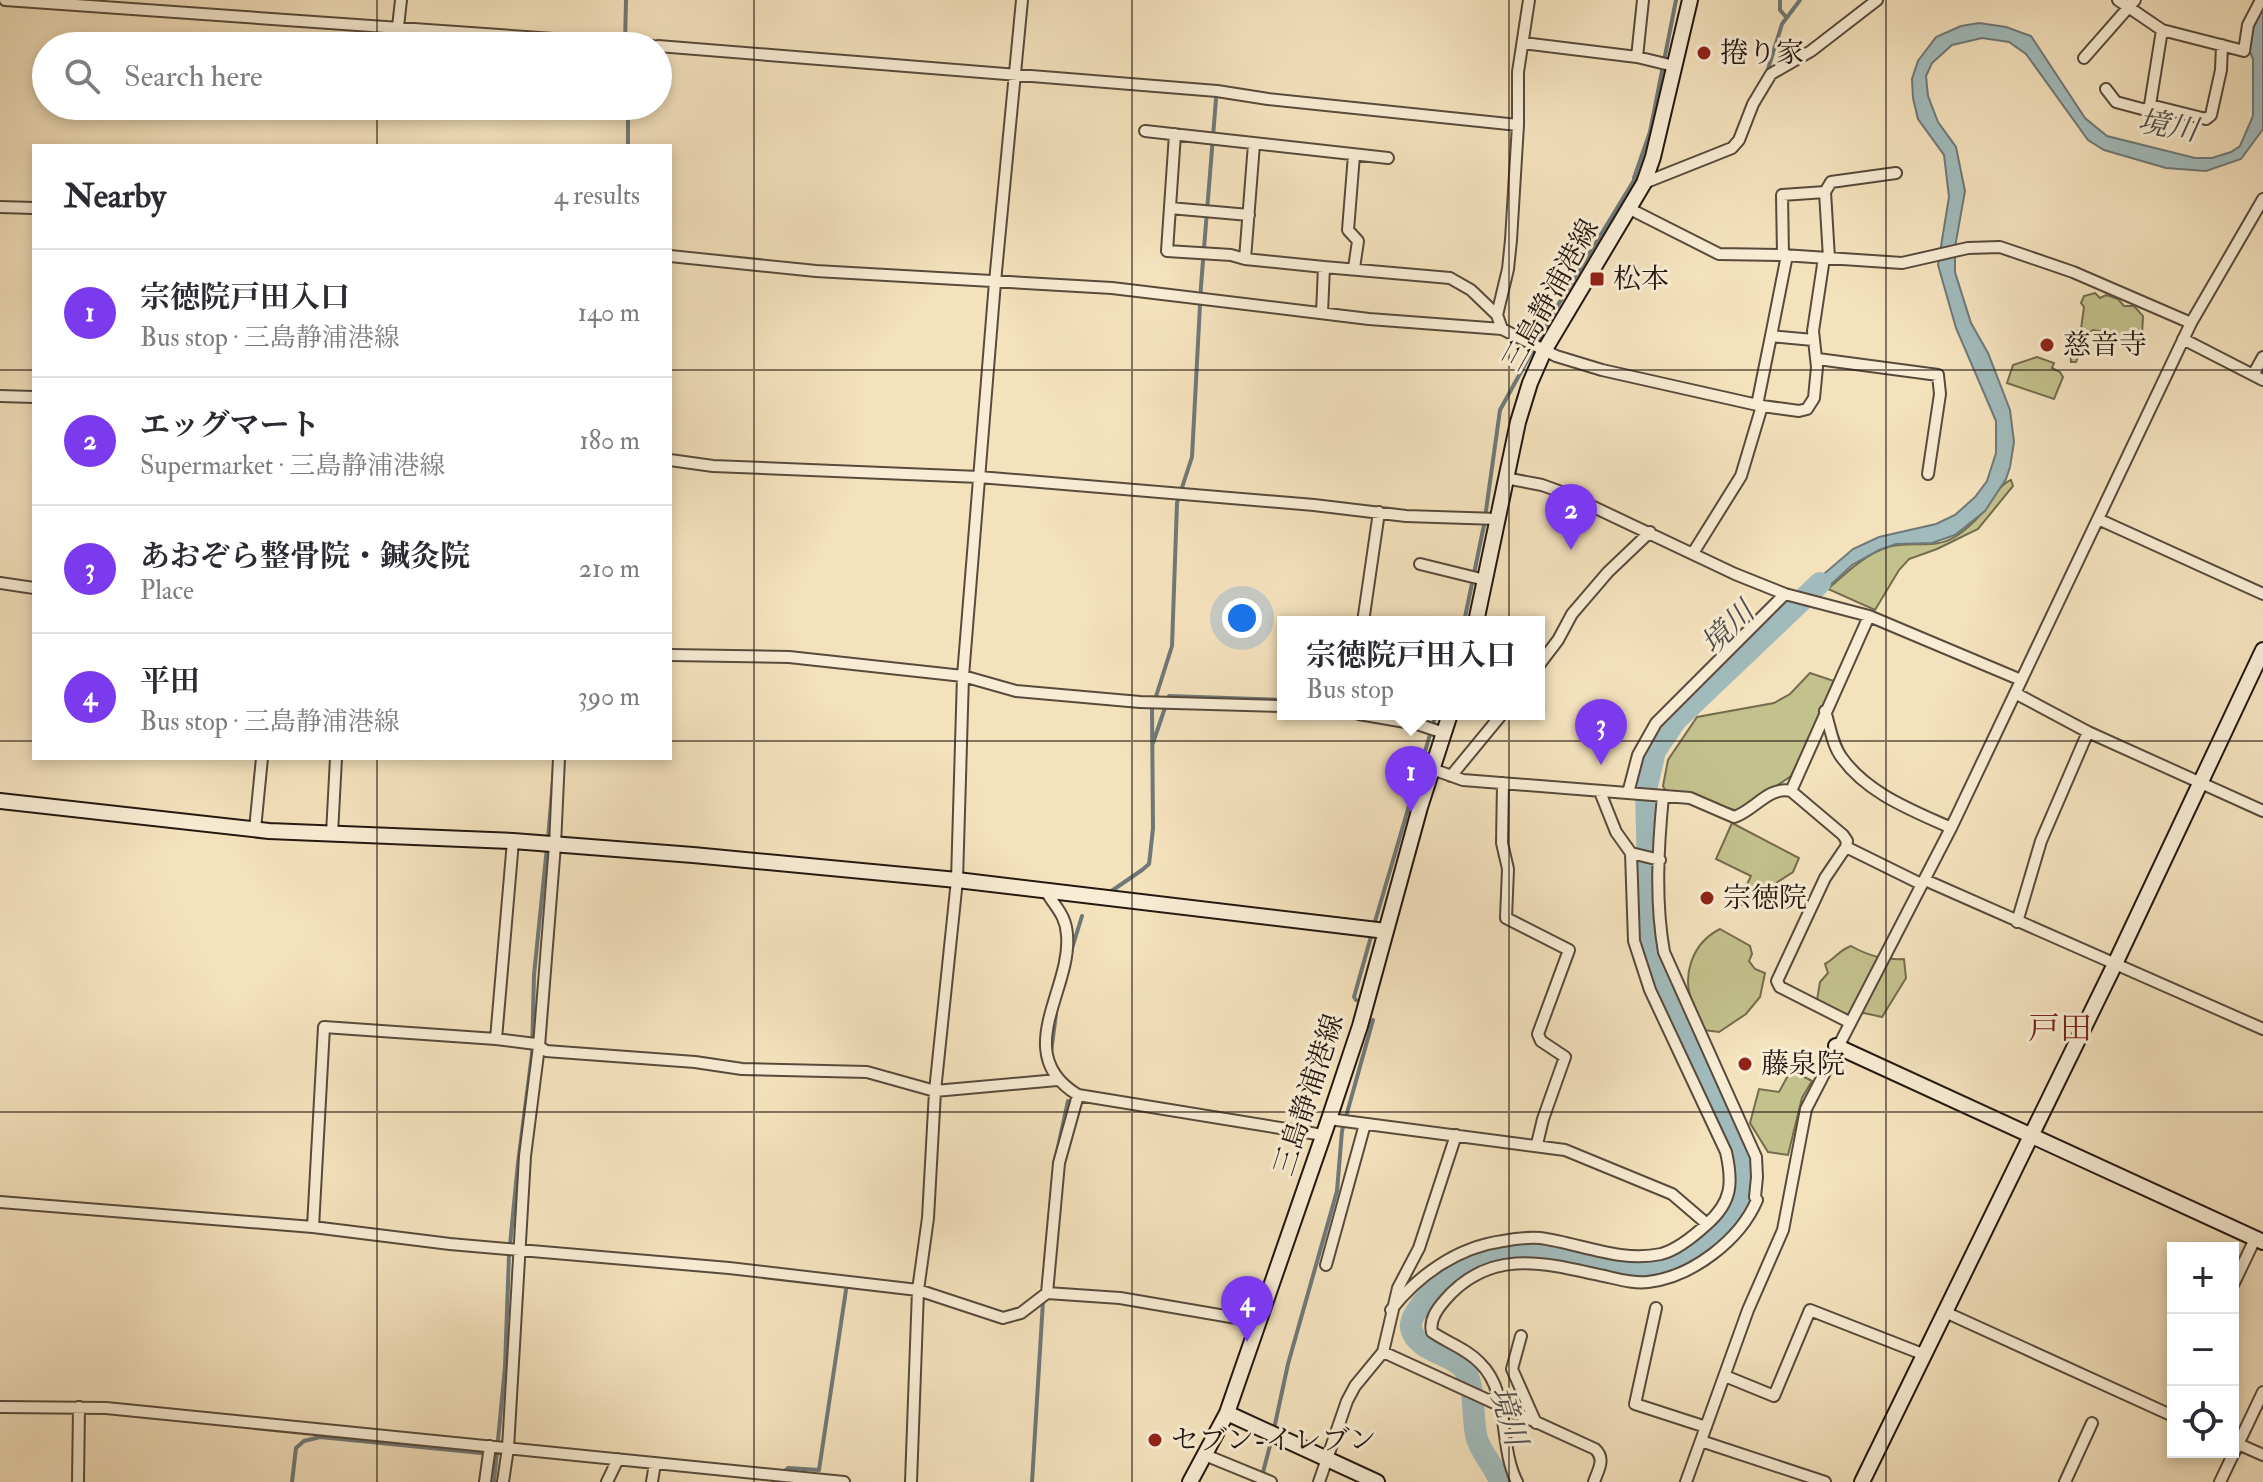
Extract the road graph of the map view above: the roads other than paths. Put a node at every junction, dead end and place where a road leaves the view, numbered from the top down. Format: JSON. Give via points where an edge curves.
{"nodes":[{"id":1,"x":5,"y":0,"type":"edge"},
{"id":2,"x":401,"y":0,"type":"edge"},
{"id":3,"x":1022,"y":0,"type":"edge"},
{"id":4,"x":1529,"y":0,"type":"edge"},
{"id":5,"x":1643,"y":0,"type":"edge"},
{"id":6,"x":1690,"y":0,"type":"edge"},
{"id":7,"x":1876,"y":0,"type":"edge"},
{"id":8,"x":2118,"y":0,"type":"edge"},
{"id":9,"x":2261,"y":0,"type":"edge"},
{"id":10,"x":2132,"y":4,"type":"edge"},
{"id":11,"x":398,"y":27,"type":"junction"},
{"id":12,"x":2162,"y":30,"type":"junction"},
{"id":13,"x":466,"y":32,"type":"edge"},
{"id":14,"x":1523,"y":43,"type":"junction"},
{"id":15,"x":2222,"y":45,"type":"junction"},
{"id":16,"x":672,"y":47,"type":"edge"},
{"id":17,"x":1637,"y":57,"type":"junction"},
{"id":18,"x":2084,"y":58,"type":"dead end"},
{"id":19,"x":1674,"y":66,"type":"junction"},
{"id":20,"x":1015,"y":76,"type":"junction"},
{"id":21,"x":2106,"y":89,"type":"dead end"},
{"id":22,"x":2150,"y":105,"type":"junction"},
{"id":23,"x":1518,"y":125,"type":"junction"},
{"id":24,"x":1145,"y":131,"type":"dead end"},
{"id":25,"x":1175,"y":134,"type":"junction"},
{"id":26,"x":1254,"y":144,"type":"junction"},
{"id":27,"x":1354,"y":155,"type":"junction"},
{"id":28,"x":1388,"y":158,"type":"dead end"},
{"id":29,"x":1896,"y":173,"type":"dead end"},
{"id":30,"x":1644,"y":183,"type":"junction"},
{"id":31,"x":1825,"y":192,"type":"junction"},
{"id":32,"x":2263,"y":199,"type":"edge"},
{"id":33,"x":0,"y":207,"type":"edge"},
{"id":34,"x":32,"y":208,"type":"edge"},
{"id":35,"x":1170,"y":208,"type":"junction"},
{"id":36,"x":1630,"y":209,"type":"junction"},
{"id":37,"x":1249,"y":215,"type":"junction"},
{"id":38,"x":1785,"y":255,"type":"junction"},
{"id":39,"x":672,"y":256,"type":"edge"},
{"id":40,"x":1827,"y":258,"type":"junction"},
{"id":41,"x":1245,"y":259,"type":"junction"},
{"id":42,"x":1324,"y":267,"type":"junction"},
{"id":43,"x":1354,"y":268,"type":"junction"},
{"id":44,"x":995,"y":282,"type":"junction"},
{"id":45,"x":1322,"y":313,"type":"junction"},
{"id":46,"x":1497,"y":315,"type":"junction"},
{"id":47,"x":2191,"y":323,"type":"junction"},
{"id":48,"x":1502,"y":329,"type":"junction"},
{"id":49,"x":1771,"y":336,"type":"junction"},
{"id":50,"x":2183,"y":339,"type":"junction"},
{"id":51,"x":1813,"y":340,"type":"junction"},
{"id":52,"x":1544,"y":351,"type":"junction"},
{"id":53,"x":2263,"y":357,"type":"edge"},
{"id":54,"x":1818,"y":359,"type":"junction"},
{"id":55,"x":2258,"y":378,"type":"edge"},
{"id":56,"x":0,"y":396,"type":"edge"},
{"id":57,"x":32,"y":397,"type":"edge"},
{"id":58,"x":1760,"y":406,"type":"junction"},
{"id":59,"x":672,"y":460,"type":"edge"},
{"id":60,"x":1928,"y":474,"type":"dead end"},
{"id":61,"x":979,"y":477,"type":"junction"},
{"id":62,"x":1505,"y":478,"type":"junction"},
{"id":63,"x":1379,"y":512,"type":"junction"},
{"id":64,"x":1498,"y":519,"type":"junction"},
{"id":65,"x":2098,"y":519,"type":"junction"},
{"id":66,"x":1650,"y":532,"type":"junction"},
{"id":67,"x":1693,"y":553,"type":"junction"},
{"id":68,"x":1420,"y":564,"type":"dead end"},
{"id":69,"x":1485,"y":580,"type":"junction"},
{"id":70,"x":0,"y":583,"type":"edge"},
{"id":71,"x":32,"y":588,"type":"edge"},
{"id":72,"x":2263,"y":594,"type":"edge"},
{"id":73,"x":1788,"y":596,"type":"junction"},
{"id":74,"x":1364,"y":616,"type":"edge"},
{"id":75,"x":1477,"y":616,"type":"edge"},
{"id":76,"x":1869,"y":616,"type":"junction"},
{"id":77,"x":2263,"y":650,"type":"edge"},
{"id":78,"x":672,"y":655,"type":"edge"},
{"id":79,"x":1545,"y":657,"type":"edge"},
{"id":80,"x":963,"y":676,"type":"junction"},
{"id":81,"x":2021,"y":680,"type":"junction"},
{"id":82,"x":2015,"y":693,"type":"junction"},
{"id":83,"x":1277,"y":706,"type":"edge"},
{"id":84,"x":1825,"y":711,"type":"junction"},
{"id":85,"x":1400,"y":720,"type":"edge"},
{"id":86,"x":1448,"y":720,"type":"edge"},
{"id":87,"x":1497,"y":720,"type":"edge"},
{"id":88,"x":2088,"y":732,"type":"junction"},
{"id":89,"x":1444,"y":733,"type":"junction"},
{"id":90,"x":262,"y":760,"type":"edge"},
{"id":91,"x":336,"y":760,"type":"edge"},
{"id":92,"x":559,"y":760,"type":"edge"},
{"id":93,"x":1432,"y":769,"type":"junction"},
{"id":94,"x":1451,"y":776,"type":"junction"},
{"id":95,"x":1503,"y":783,"type":"junction"},
{"id":96,"x":2199,"y":783,"type":"junction"},
{"id":97,"x":1791,"y":791,"type":"junction"},
{"id":98,"x":1600,"y":792,"type":"junction"},
{"id":99,"x":1631,"y":793,"type":"junction"},
{"id":100,"x":1660,"y":796,"type":"junction"},
{"id":101,"x":0,"y":801,"type":"edge"},
{"id":102,"x":2263,"y":811,"type":"edge"},
{"id":103,"x":1951,"y":828,"type":"junction"},
{"id":104,"x":255,"y":829,"type":"junction"},
{"id":105,"x":332,"y":834,"type":"junction"},
{"id":106,"x":513,"y":841,"type":"junction"},
{"id":107,"x":550,"y":844,"type":"junction"},
{"id":108,"x":1846,"y":847,"type":"junction"},
{"id":109,"x":1633,"y":853,"type":"junction"},
{"id":110,"x":1658,"y":860,"type":"junction"},
{"id":111,"x":957,"y":880,"type":"junction"},
{"id":112,"x":1923,"y":882,"type":"junction"},
{"id":113,"x":1046,"y":891,"type":"junction"},
{"id":114,"x":2017,"y":922,"type":"junction"},
{"id":115,"x":1377,"y":930,"type":"junction"},
{"id":116,"x":2114,"y":966,"type":"junction"},
{"id":117,"x":1849,"y":1022,"type":"junction"},
{"id":118,"x":2263,"y":1029,"type":"edge"},
{"id":119,"x":496,"y":1039,"type":"junction"},
{"id":120,"x":539,"y":1046,"type":"junction"},
{"id":121,"x":1836,"y":1046,"type":"junction"},
{"id":122,"x":1057,"y":1080,"type":"junction"},
{"id":123,"x":935,"y":1091,"type":"junction"},
{"id":124,"x":1078,"y":1095,"type":"junction"},
{"id":125,"x":1329,"y":1119,"type":"junction"},
{"id":126,"x":1365,"y":1124,"type":"junction"},
{"id":127,"x":1323,"y":1135,"type":"junction"},
{"id":128,"x":1456,"y":1135,"type":"junction"},
{"id":129,"x":2029,"y":1136,"type":"junction"},
{"id":130,"x":1537,"y":1144,"type":"junction"},
{"id":131,"x":0,"y":1202,"type":"edge"},
{"id":132,"x":1707,"y":1224,"type":"junction"},
{"id":133,"x":313,"y":1227,"type":"junction"},
{"id":134,"x":2259,"y":1241,"type":"edge"},
{"id":135,"x":520,"y":1250,"type":"junction"},
{"id":136,"x":1326,"y":1265,"type":"dead end"},
{"id":137,"x":2239,"y":1275,"type":"edge"},
{"id":138,"x":918,"y":1290,"type":"junction"},
{"id":139,"x":1047,"y":1293,"type":"junction"},
{"id":140,"x":1656,"y":1308,"type":"dead end"},
{"id":141,"x":1391,"y":1310,"type":"junction"},
{"id":142,"x":1945,"y":1312,"type":"junction"},
{"id":143,"x":1260,"y":1322,"type":"junction"},
{"id":144,"x":1521,"y":1336,"type":"dead end"},
{"id":145,"x":1383,"y":1352,"type":"junction"},
{"id":146,"x":1925,"y":1355,"type":"junction"},
{"id":147,"x":1725,"y":1376,"type":"junction"},
{"id":148,"x":2263,"y":1392,"type":"edge"},
{"id":149,"x":1499,"y":1406,"type":"junction"},
{"id":150,"x":0,"y":1407,"type":"edge"},
{"id":151,"x":79,"y":1407,"type":"junction"},
{"id":152,"x":2167,"y":1411,"type":"edge"},
{"id":153,"x":1227,"y":1413,"type":"junction"},
{"id":154,"x":1536,"y":1423,"type":"junction"},
{"id":155,"x":2092,"y":1423,"type":"dead end"},
{"id":156,"x":1706,"y":1427,"type":"junction"},
{"id":157,"x":2239,"y":1437,"type":"edge"},
{"id":158,"x":1701,"y":1441,"type":"junction"},
{"id":159,"x":2239,"y":1444,"type":"edge"},
{"id":160,"x":490,"y":1446,"type":"junction"},
{"id":161,"x":508,"y":1448,"type":"junction"},
{"id":162,"x":1205,"y":1455,"type":"junction"},
{"id":163,"x":2263,"y":1455,"type":"edge"},
{"id":164,"x":2230,"y":1458,"type":"edge"},
{"id":165,"x":618,"y":1459,"type":"junction"},
{"id":166,"x":1328,"y":1460,"type":"junction"},
{"id":167,"x":655,"y":1463,"type":"junction"},
{"id":168,"x":78,"y":1482,"type":"edge"},
{"id":169,"x":485,"y":1482,"type":"edge"},
{"id":170,"x":503,"y":1482,"type":"edge"},
{"id":171,"x":607,"y":1482,"type":"edge"},
{"id":172,"x":652,"y":1482,"type":"edge"},
{"id":173,"x":844,"y":1482,"type":"edge"},
{"id":174,"x":911,"y":1482,"type":"edge"},
{"id":175,"x":1190,"y":1482,"type":"edge"},
{"id":176,"x":1271,"y":1482,"type":"edge"},
{"id":177,"x":1319,"y":1482,"type":"edge"},
{"id":178,"x":1377,"y":1482,"type":"edge"},
{"id":179,"x":1517,"y":1482,"type":"edge"},
{"id":180,"x":1594,"y":1482,"type":"edge"},
{"id":181,"x":1686,"y":1482,"type":"edge"},
{"id":182,"x":1825,"y":1482,"type":"edge"},
{"id":183,"x":1862,"y":1482,"type":"edge"},
{"id":184,"x":2065,"y":1482,"type":"edge"},
{"id":185,"x":2220,"y":1482,"type":"edge"}],
"edges":[{"from":1,"to":11,"type":"street"},
{"from":2,"to":11,"type":"street"},
{"from":3,"to":20,"type":"street"},
{"from":4,"to":14,"type":"street"},
{"from":5,"to":17,"type":"street"},
{"from":6,"to":19,"type":"street","name":"三島静浦港線"},
{"from":7,"to":30,"type":"street","via":[[1811,51],[1771,74],[1732,148]]},
{"from":8,"to":10,"type":"street"},
{"from":9,"to":15,"type":"street","via":[[2248,25],[2244,51]]},
{"from":10,"to":12,"type":"street"},
{"from":10,"to":18,"type":"street"},
{"from":11,"to":13,"type":"street"},
{"from":12,"to":15,"type":"street"},
{"from":12,"to":22,"type":"street"},
{"from":14,"to":17,"type":"street"},
{"from":14,"to":23,"type":"street"},
{"from":15,"to":22,"type":"street","via":[[2211,115],[2206,119]]},
{"from":16,"to":20,"type":"street"},
{"from":17,"to":19,"type":"street"},
{"from":19,"to":30,"type":"street","name":"三島静浦港線"},
{"from":20,"to":23,"type":"street","via":[[1217,91]]},
{"from":20,"to":44,"type":"street"},
{"from":21,"to":22,"type":"street","via":[[2116,102],[2146,110]]},
{"from":23,"to":46,"type":"street","via":[[1509,255]]},
{"from":24,"to":25,"type":"street"},
{"from":25,"to":26,"type":"street"},
{"from":25,"to":35,"type":"street"},
{"from":26,"to":27,"type":"street"},
{"from":26,"to":37,"type":"street"},
{"from":27,"to":28,"type":"street"},
{"from":27,"to":43,"type":"street","via":[[1348,230],[1358,241]]},
{"from":29,"to":31,"type":"street","via":[[1831,182]]},
{"from":30,"to":36,"type":"street","name":"三島静浦港線"},
{"from":31,"to":38,"type":"street","via":[[1782,195]]},
{"from":31,"to":40,"type":"street"},
{"from":32,"to":47,"type":"street"},
{"from":33,"to":34,"type":"street"},
{"from":35,"to":37,"type":"street"},
{"from":35,"to":41,"type":"street","via":[[1167,251]]},
{"from":36,"to":38,"type":"street","via":[[1719,254]]},
{"from":36,"to":52,"type":"street","name":"三島静浦港線"},
{"from":37,"to":41,"type":"street"},
{"from":38,"to":40,"type":"street"},
{"from":38,"to":49,"type":"street"},
{"from":39,"to":44,"type":"street"},
{"from":40,"to":47,"type":"street","via":[[1902,263],[1980,246],[2000,247]]},
{"from":40,"to":51,"type":"street"},
{"from":41,"to":42,"type":"street"},
{"from":42,"to":43,"type":"street"},
{"from":42,"to":45,"type":"street"},
{"from":43,"to":46,"type":"street","via":[[1460,281]]},
{"from":44,"to":45,"type":"street","via":[[1112,288]]},
{"from":44,"to":61,"type":"street"},
{"from":45,"to":48,"type":"street"},
{"from":46,"to":48,"type":"street"},
{"from":47,"to":50,"type":"street"},
{"from":48,"to":52,"type":"street"},
{"from":49,"to":51,"type":"street"},
{"from":49,"to":58,"type":"street"},
{"from":50,"to":55,"type":"street"},
{"from":50,"to":65,"type":"street"},
{"from":51,"to":54,"type":"street"},
{"from":52,"to":58,"type":"street","via":[[1602,370]]},
{"from":52,"to":62,"type":"street","name":"三島静浦港線"},
{"from":53,"to":55,"type":"street"},
{"from":54,"to":58,"type":"street","via":[[1814,398],[1807,409]]},
{"from":54,"to":60,"type":"street","via":[[1938,375]]},
{"from":56,"to":57,"type":"street"},
{"from":58,"to":67,"type":"street","via":[[1741,476]]},
{"from":59,"to":61,"type":"street"},
{"from":61,"to":63,"type":"street"},
{"from":61,"to":80,"type":"street"},
{"from":62,"to":64,"type":"street","name":"三島静浦港線"},
{"from":62,"to":66,"type":"street","via":[[1564,493]]},
{"from":63,"to":64,"type":"street"},
{"from":63,"to":74,"type":"street"},
{"from":64,"to":69,"type":"street","name":"三島静浦港線"},
{"from":65,"to":72,"type":"street"},
{"from":65,"to":81,"type":"street"},
{"from":66,"to":67,"type":"street"},
{"from":66,"to":79,"type":"street","via":[[1572,614]]},
{"from":67,"to":73,"type":"street"},
{"from":68,"to":69,"type":"street"},
{"from":69,"to":75,"type":"street","name":"三島静浦港線"},
{"from":70,"to":71,"type":"street"},
{"from":73,"to":76,"type":"street"},
{"from":73,"to":99,"type":"street","via":[[1656,723],[1638,755]]},
{"from":76,"to":81,"type":"street"},
{"from":76,"to":84,"type":"street"},
{"from":77,"to":96,"type":"street"},
{"from":78,"to":80,"type":"street","via":[[789,657]]},
{"from":80,"to":83,"type":"street","via":[[1016,691]]},
{"from":80,"to":111,"type":"street"},
{"from":81,"to":82,"type":"street"},
{"from":82,"to":88,"type":"street"},
{"from":82,"to":103,"type":"street"},
{"from":84,"to":97,"type":"street"},
{"from":84,"to":103,"type":"street","via":[[1836,747],[1854,770],[1891,801]]},
{"from":85,"to":89,"type":"street"},
{"from":86,"to":89,"type":"street","name":"三島静浦港線"},
{"from":87,"to":94,"type":"street"},
{"from":88,"to":96,"type":"street"},
{"from":88,"to":114,"type":"street","via":[[2041,841]]},
{"from":89,"to":93,"type":"street","name":"三島静浦港線"},
{"from":90,"to":104,"type":"street"},
{"from":91,"to":105,"type":"street"},
{"from":92,"to":107,"type":"street"},
{"from":93,"to":94,"type":"street"},
{"from":93,"to":115,"type":"street","name":"三島静浦港線"},
{"from":94,"to":95,"type":"street"},
{"from":95,"to":98,"type":"street"},
{"from":95,"to":130,"type":"street","via":[[1506,918],[1569,950],[1538,1034],[1565,1057]]},
{"from":96,"to":102,"type":"street"},
{"from":96,"to":116,"type":"street"},
{"from":97,"to":100,"type":"street","via":[[1777,791],[1734,817],[1697,800]]},
{"from":97,"to":108,"type":"street","via":[[1843,835]]},
{"from":98,"to":99,"type":"street"},
{"from":98,"to":109,"type":"street","via":[[1616,832]]},
{"from":99,"to":100,"type":"street"},
{"from":100,"to":110,"type":"street"},
{"from":101,"to":104,"type":"street"},
{"from":103,"to":112,"type":"street"},
{"from":104,"to":105,"type":"street"},
{"from":105,"to":106,"type":"street"},
{"from":106,"to":107,"type":"street"},
{"from":106,"to":119,"type":"street"},
{"from":107,"to":111,"type":"street"},
{"from":107,"to":120,"type":"street"},
{"from":108,"to":112,"type":"street"},
{"from":108,"to":117,"type":"street","via":[[1825,878],[1777,981]]},
{"from":109,"to":110,"type":"street"},
{"from":109,"to":132,"type":"street","via":[[1637,952],[1726,1152],[1731,1175],[1730,1192]]},
{"from":110,"to":149,"type":"street","via":[[1664,952],[1756,1157],[1757,1200],[1734,1234],[1673,1277],[1645,1282],[1516,1262],[1477,1273],[1463,1283],[1442,1303],[1430,1327],[1483,1365]]},
{"from":111,"to":113,"type":"street"},
{"from":111,"to":123,"type":"street"},
{"from":112,"to":114,"type":"street"},
{"from":112,"to":117,"type":"street"},
{"from":113,"to":115,"type":"street"},
{"from":113,"to":122,"type":"street","via":[[1063,915],[1067,934],[1048,1035],[1048,1064]]},
{"from":114,"to":116,"type":"street"},
{"from":115,"to":125,"type":"street","name":"三島静浦港線","via":[[1360,1026]]},
{"from":116,"to":118,"type":"street"},
{"from":116,"to":129,"type":"street"},
{"from":117,"to":121,"type":"street"},
{"from":119,"to":120,"type":"street"},
{"from":119,"to":133,"type":"street","via":[[324,1027]]},
{"from":120,"to":123,"type":"street","via":[[546,1051],[742,1069],[867,1072]]},
{"from":120,"to":135,"type":"street"},
{"from":121,"to":129,"type":"street"},
{"from":121,"to":147,"type":"street","via":[[1806,1109],[1783,1230]]},
{"from":122,"to":123,"type":"street"},
{"from":122,"to":124,"type":"street"},
{"from":123,"to":138,"type":"street"},
{"from":124,"to":127,"type":"street"},
{"from":124,"to":139,"type":"street","via":[[1059,1163]]},
{"from":125,"to":126,"type":"street"},
{"from":125,"to":127,"type":"street","name":"三島静浦港線"},
{"from":126,"to":128,"type":"street"},
{"from":126,"to":136,"type":"street"},
{"from":127,"to":143,"type":"street","name":"三島静浦港線"},
{"from":128,"to":130,"type":"street"},
{"from":128,"to":141,"type":"street","via":[[1424,1233]]},
{"from":129,"to":134,"type":"street"},
{"from":129,"to":142,"type":"street"},
{"from":130,"to":132,"type":"street","via":[[1660,1187]]},
{"from":131,"to":133,"type":"street"},
{"from":132,"to":141,"type":"street","via":[[1663,1253],[1624,1255],[1536,1238],[1470,1249],[1437,1266]]},
{"from":133,"to":135,"type":"street"},
{"from":134,"to":137,"type":"street"},
{"from":135,"to":138,"type":"street"},
{"from":135,"to":161,"type":"street"},
{"from":138,"to":139,"type":"street","via":[[1003,1318],[1021,1313]]},
{"from":138,"to":174,"type":"street"},
{"from":139,"to":143,"type":"street","via":[[1120,1298]]},
{"from":140,"to":156,"type":"street","via":[[1635,1404]]},
{"from":141,"to":145,"type":"street"},
{"from":142,"to":146,"type":"street"},
{"from":142,"to":152,"type":"street"},
{"from":143,"to":153,"type":"street","name":"三島静浦港線"},
{"from":144,"to":154,"type":"street","via":[[1512,1369]]},
{"from":145,"to":149,"type":"street"},
{"from":145,"to":166,"type":"street","via":[[1355,1386]]},
{"from":146,"to":147,"type":"street","via":[[1810,1310],[1774,1396]]},
{"from":146,"to":183,"type":"street"},
{"from":147,"to":156,"type":"street"},
{"from":148,"to":157,"type":"street"},
{"from":149,"to":154,"type":"street"},
{"from":149,"to":179,"type":"street"},
{"from":150,"to":151,"type":"street"},
{"from":151,"to":160,"type":"street"},
{"from":151,"to":168,"type":"street"},
{"from":153,"to":162,"type":"street","name":"三島静浦港線"},
{"from":153,"to":166,"type":"street"},
{"from":154,"to":180,"type":"street","via":[[1599,1453]]},
{"from":155,"to":184,"type":"street"},
{"from":156,"to":158,"type":"street"},
{"from":158,"to":181,"type":"street"},
{"from":158,"to":182,"type":"street"},
{"from":159,"to":163,"type":"street"},
{"from":160,"to":161,"type":"street"},
{"from":160,"to":169,"type":"street"},
{"from":161,"to":165,"type":"street"},
{"from":161,"to":170,"type":"street"},
{"from":162,"to":175,"type":"street","name":"三島静浦港線"},
{"from":162,"to":176,"type":"street"},
{"from":164,"to":185,"type":"street"},
{"from":165,"to":167,"type":"street"},
{"from":165,"to":171,"type":"street"},
{"from":166,"to":177,"type":"street"},
{"from":166,"to":178,"type":"street"},
{"from":167,"to":172,"type":"street"},
{"from":167,"to":173,"type":"street"}]}
